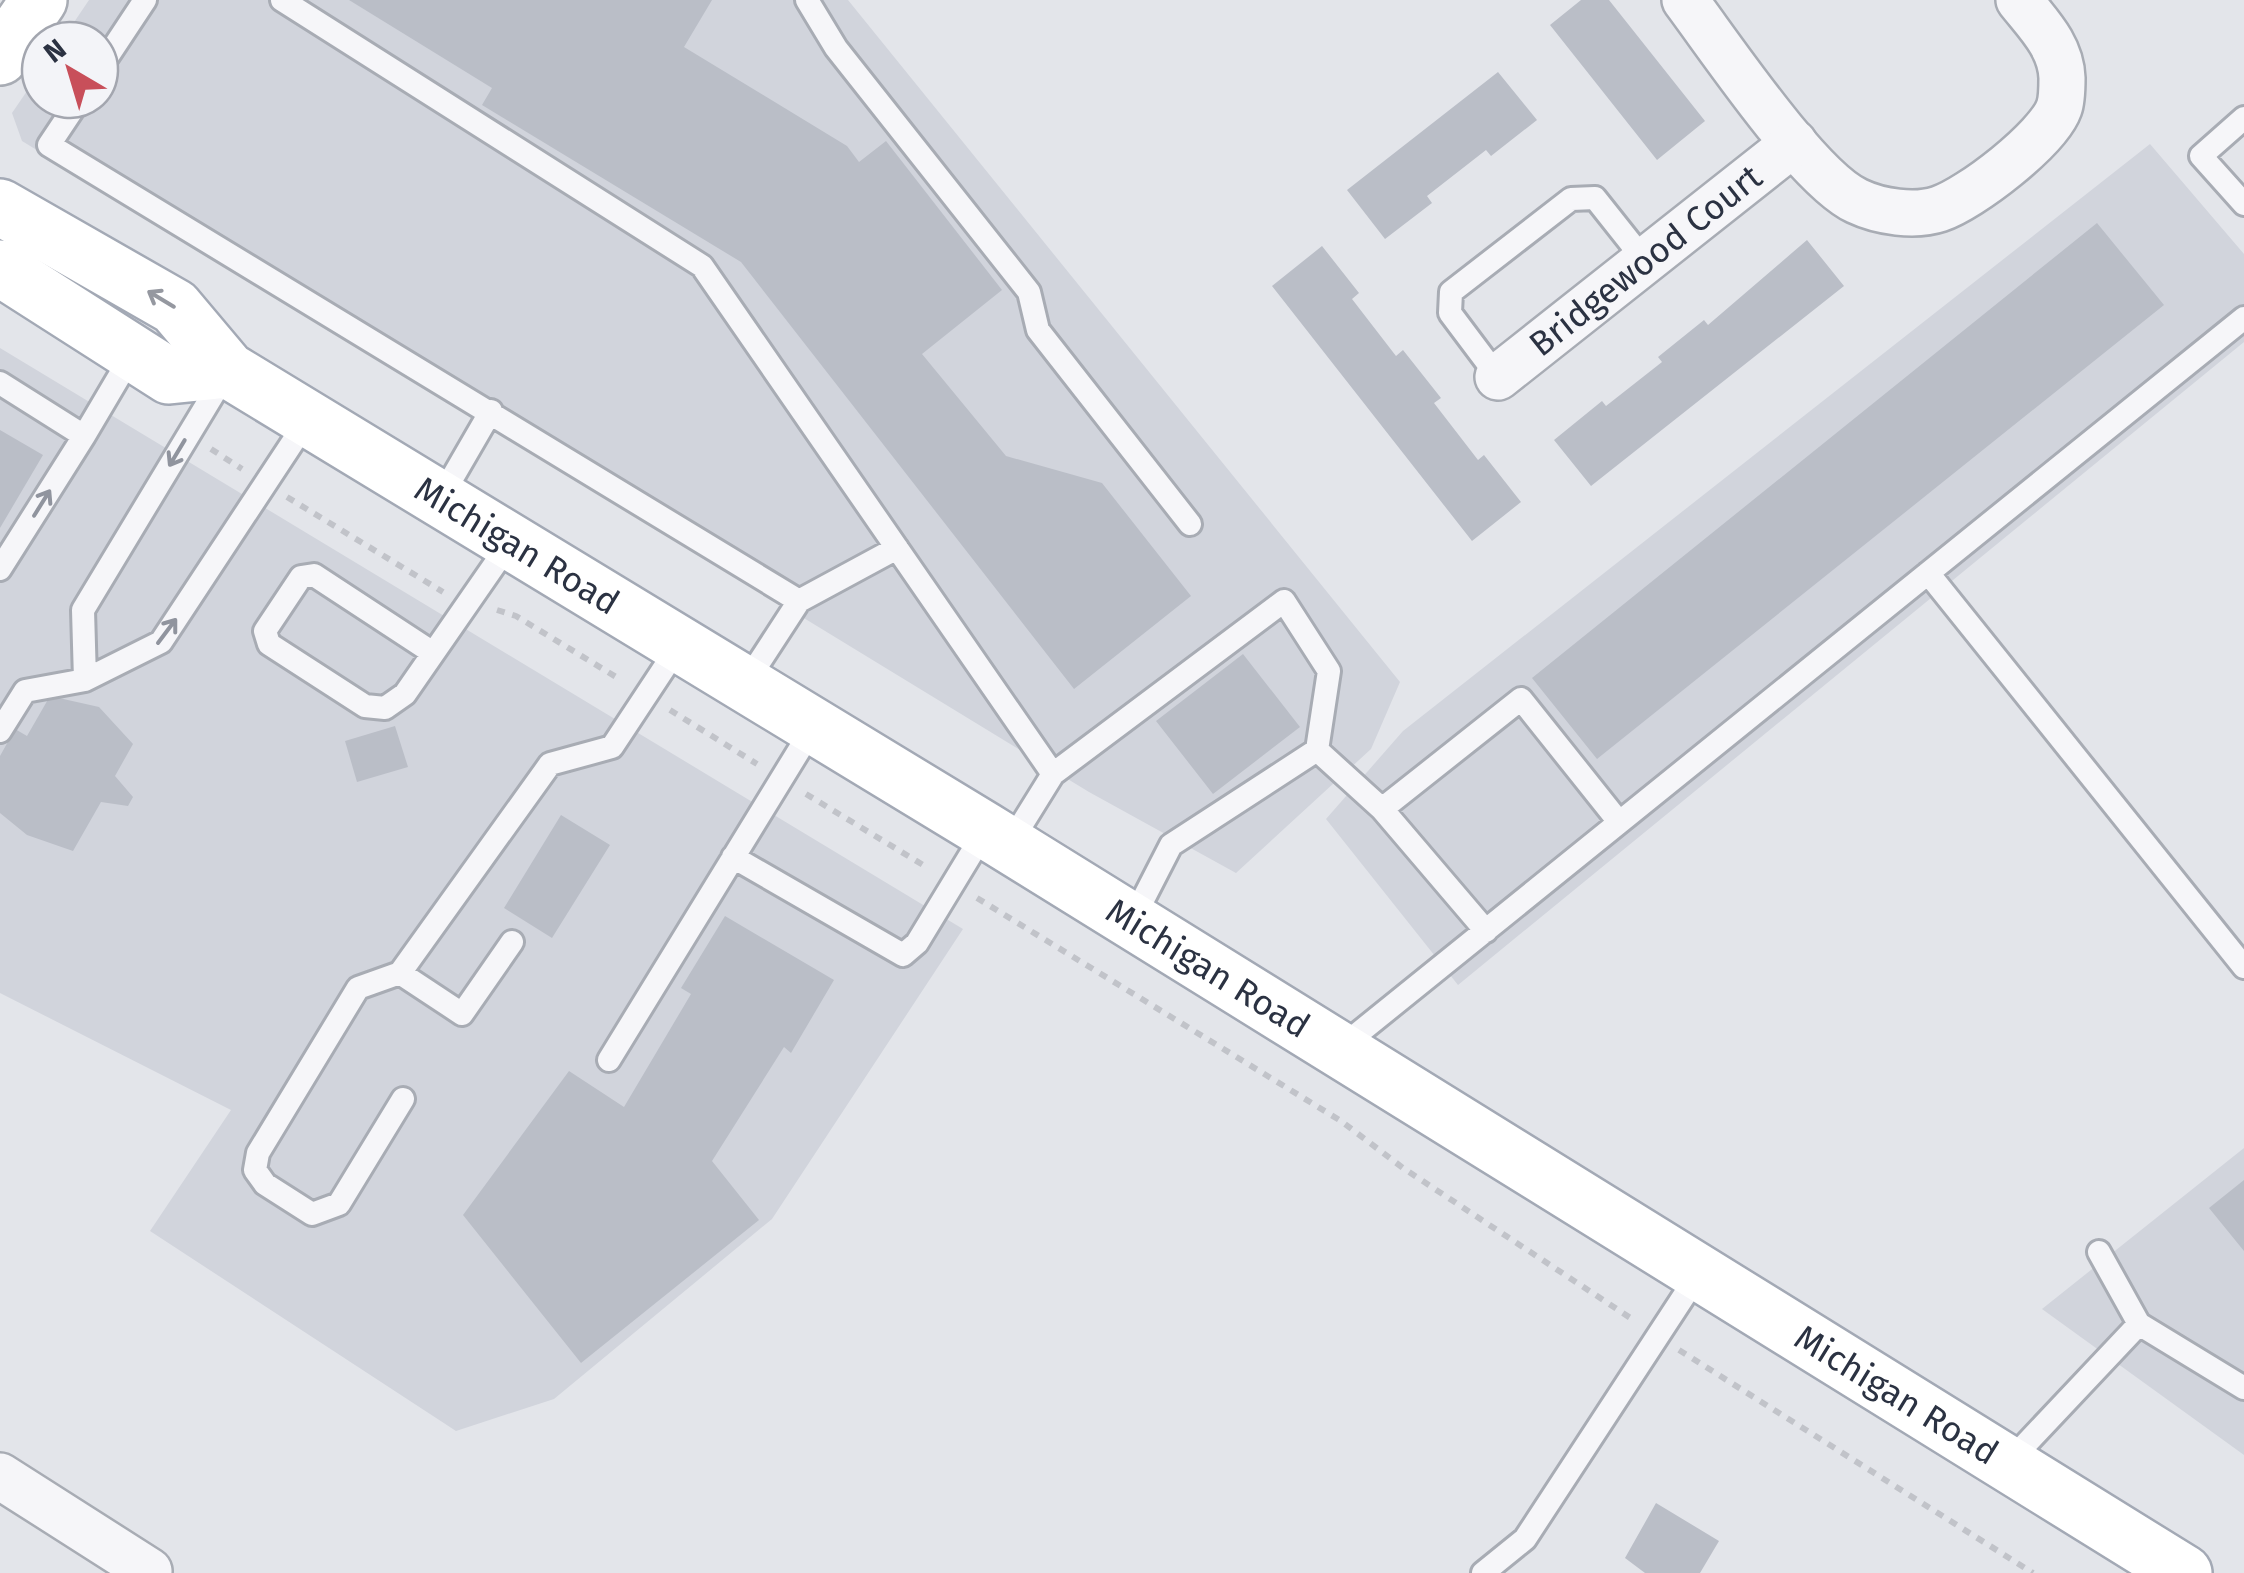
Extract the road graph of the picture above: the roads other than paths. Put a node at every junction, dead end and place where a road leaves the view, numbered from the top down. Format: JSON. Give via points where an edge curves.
{"nodes":[{"id":1,"x":39,"y":0,"type":"edge"},
{"id":2,"x":145,"y":0,"type":"edge"},
{"id":3,"x":282,"y":0,"type":"edge"},
{"id":4,"x":807,"y":0,"type":"edge"},
{"id":5,"x":1685,"y":0,"type":"edge"},
{"id":6,"x":2019,"y":0,"type":"edge"},
{"id":7,"x":120,"y":38,"type":"edge"},
{"id":8,"x":0,"y":58,"type":"edge"},
{"id":9,"x":2244,"y":118,"type":"edge"},
{"id":10,"x":66,"y":120,"type":"edge"},
{"id":11,"x":1794,"y":143,"type":"junction"},
{"id":12,"x":2244,"y":204,"type":"edge"},
{"id":13,"x":0,"y":208,"type":"edge"},
{"id":14,"x":1645,"y":261,"type":"junction"},
{"id":15,"x":0,"y":268,"type":"edge"},
{"id":16,"x":2244,"y":318,"type":"edge"},
{"id":17,"x":133,"y":353,"type":"junction"},
{"id":18,"x":228,"y":370,"type":"junction"},
{"id":19,"x":1498,"y":377,"type":"joint"},
{"id":20,"x":0,"y":383,"type":"edge"},
{"id":21,"x":491,"y":411,"type":"junction"},
{"id":22,"x":308,"y":418,"type":"junction"},
{"id":23,"x":84,"y":436,"type":"junction"},
{"id":24,"x":440,"y":499,"type":"junction"},
{"id":25,"x":1190,"y":524,"type":"dead end"},
{"id":26,"x":511,"y":541,"type":"junction"},
{"id":27,"x":897,"y":548,"type":"junction"},
{"id":28,"x":0,"y":570,"type":"edge"},
{"id":29,"x":1928,"y":573,"type":"junction"},
{"id":30,"x":799,"y":601,"type":"junction"},
{"id":31,"x":680,"y":644,"type":"junction"},
{"id":32,"x":433,"y":653,"type":"junction"},
{"id":33,"x":86,"y":680,"type":"junction"},
{"id":34,"x":744,"y":684,"type":"junction"},
{"id":35,"x":814,"y":726,"type":"junction"},
{"id":36,"x":0,"y":732,"type":"edge"},
{"id":37,"x":1317,"y":750,"type":"junction"},
{"id":38,"x":1053,"y":774,"type":"junction"},
{"id":39,"x":1382,"y":808,"type":"junction"},
{"id":40,"x":1620,"y":822,"type":"junction"},
{"id":41,"x":997,"y":837,"type":"junction"},
{"id":42,"x":733,"y":857,"type":"junction"},
{"id":43,"x":1132,"y":921,"type":"junction"},
{"id":44,"x":1486,"y":931,"type":"junction"},
{"id":45,"x":512,"y":942,"type":"dead end"},
{"id":46,"x":2244,"y":967,"type":"edge"},
{"id":47,"x":400,"y":973,"type":"junction"},
{"id":48,"x":1338,"y":1049,"type":"junction"},
{"id":49,"x":609,"y":1060,"type":"dead end"},
{"id":50,"x":403,"y":1099,"type":"dead end"},
{"id":51,"x":2100,"y":1252,"type":"dead end"},
{"id":52,"x":1700,"y":1274,"type":"junction"},
{"id":53,"x":2139,"y":1324,"type":"junction"},
{"id":54,"x":2244,"y":1388,"type":"edge"},
{"id":55,"x":2007,"y":1464,"type":"junction"},
{"id":56,"x":0,"y":1476,"type":"edge"},
{"id":57,"x":150,"y":1571,"type":"edge"},
{"id":58,"x":1484,"y":1573,"type":"edge"},
{"id":59,"x":2184,"y":1573,"type":"edge"}],
"edges":[{"from":1,"to":8,"type":"main road"},
{"from":2,"to":7,"type":"lane"},
{"from":3,"to":27,"type":"lane","via":[[702,266]]},
{"from":4,"to":25,"type":"lane","via":[[836,48],[1029,292],[1038,330]]},
{"from":5,"to":11,"type":"street"},
{"from":6,"to":11,"type":"street","via":[[2054,43],[2062,75],[2060,108],[2040,138],[1965,196],[1936,210],[1886,212],[1854,200]]},
{"from":9,"to":12,"type":"lane","via":[[2201,156]]},
{"from":10,"to":21,"type":"lane","via":[[49,145]]},
{"from":11,"to":14,"type":"street","name":"Bridgewood Court"},
{"from":18,"to":13,"type":"main road","name":"Michigan Road","one_way":true,"via":[[175,307]]},
{"from":14,"to":19,"type":"street","name":"Bridgewood Court"},
{"from":14,"to":19,"type":"lane","via":[[1595,198],[1582,196],[1451,292],[1450,313]]},
{"from":15,"to":17,"type":"main road"},
{"from":16,"to":29,"type":"lane"},
{"from":17,"to":18,"type":"main road","via":[[170,376]]},
{"from":17,"to":23,"type":"lane"},
{"from":18,"to":22,"type":"main road","name":"Michigan Road"},
{"from":18,"to":33,"type":"lane","one_way":true,"via":[[83,610]]},
{"from":20,"to":23,"type":"lane"},
{"from":21,"to":24,"type":"lane"},
{"from":21,"to":30,"type":"lane"},
{"from":22,"to":24,"type":"main road","name":"Michigan Road"},
{"from":33,"to":22,"type":"lane","one_way":true,"via":[[161,642]]},
{"from":28,"to":23,"type":"lane","one_way":true},
{"from":24,"to":26,"type":"main road","name":"Michigan Road"},
{"from":26,"to":31,"type":"main road","name":"Michigan Road"},
{"from":26,"to":32,"type":"lane"},
{"from":27,"to":30,"type":"lane"},
{"from":27,"to":38,"type":"lane"},
{"from":29,"to":40,"type":"lane"},
{"from":29,"to":46,"type":"lane"},
{"from":30,"to":34,"type":"lane"},
{"from":31,"to":34,"type":"main road","name":"Michigan Road"},
{"from":31,"to":47,"type":"lane","via":[[612,747],[550,764]]},
{"from":32,"to":32,"type":"lane","via":[[405,694],[385,708],[365,706],[269,644],[265,631],[301,578],[314,575]]},
{"from":33,"to":36,"type":"lane","via":[[25,691]]},
{"from":34,"to":35,"type":"main road","name":"Michigan Road"},
{"from":35,"to":41,"type":"main road","name":"Michigan Road"},
{"from":35,"to":42,"type":"lane"},
{"from":37,"to":38,"type":"lane","via":[[1329,671],[1284,601]]},
{"from":37,"to":39,"type":"lane"},
{"from":37,"to":43,"type":"lane","via":[[1171,844]]},
{"from":38,"to":41,"type":"lane"},
{"from":39,"to":40,"type":"lane","via":[[1521,699]]},
{"from":39,"to":44,"type":"lane"},
{"from":40,"to":44,"type":"lane"},
{"from":41,"to":42,"type":"lane","via":[[953,884],[903,955]]},
{"from":41,"to":43,"type":"main road","name":"Michigan Road"},
{"from":42,"to":49,"type":"lane"},
{"from":43,"to":48,"type":"main road","name":"Michigan Road"},
{"from":44,"to":48,"type":"lane"},
{"from":45,"to":47,"type":"lane","via":[[462,1014]]},
{"from":47,"to":50,"type":"lane","via":[[358,988],[258,1153],[255,1170],[312,1214],[325,1211],[339,1204]]},
{"from":48,"to":52,"type":"main road","name":"Michigan Road"},
{"from":51,"to":53,"type":"lane"},
{"from":52,"to":55,"type":"main road","name":"Michigan Road"},
{"from":52,"to":58,"type":"lane","via":[[1525,1539]]},
{"from":53,"to":54,"type":"lane"},
{"from":53,"to":55,"type":"lane"},
{"from":55,"to":59,"type":"main road","name":"Michigan Road"},
{"from":56,"to":57,"type":"street"}]}
